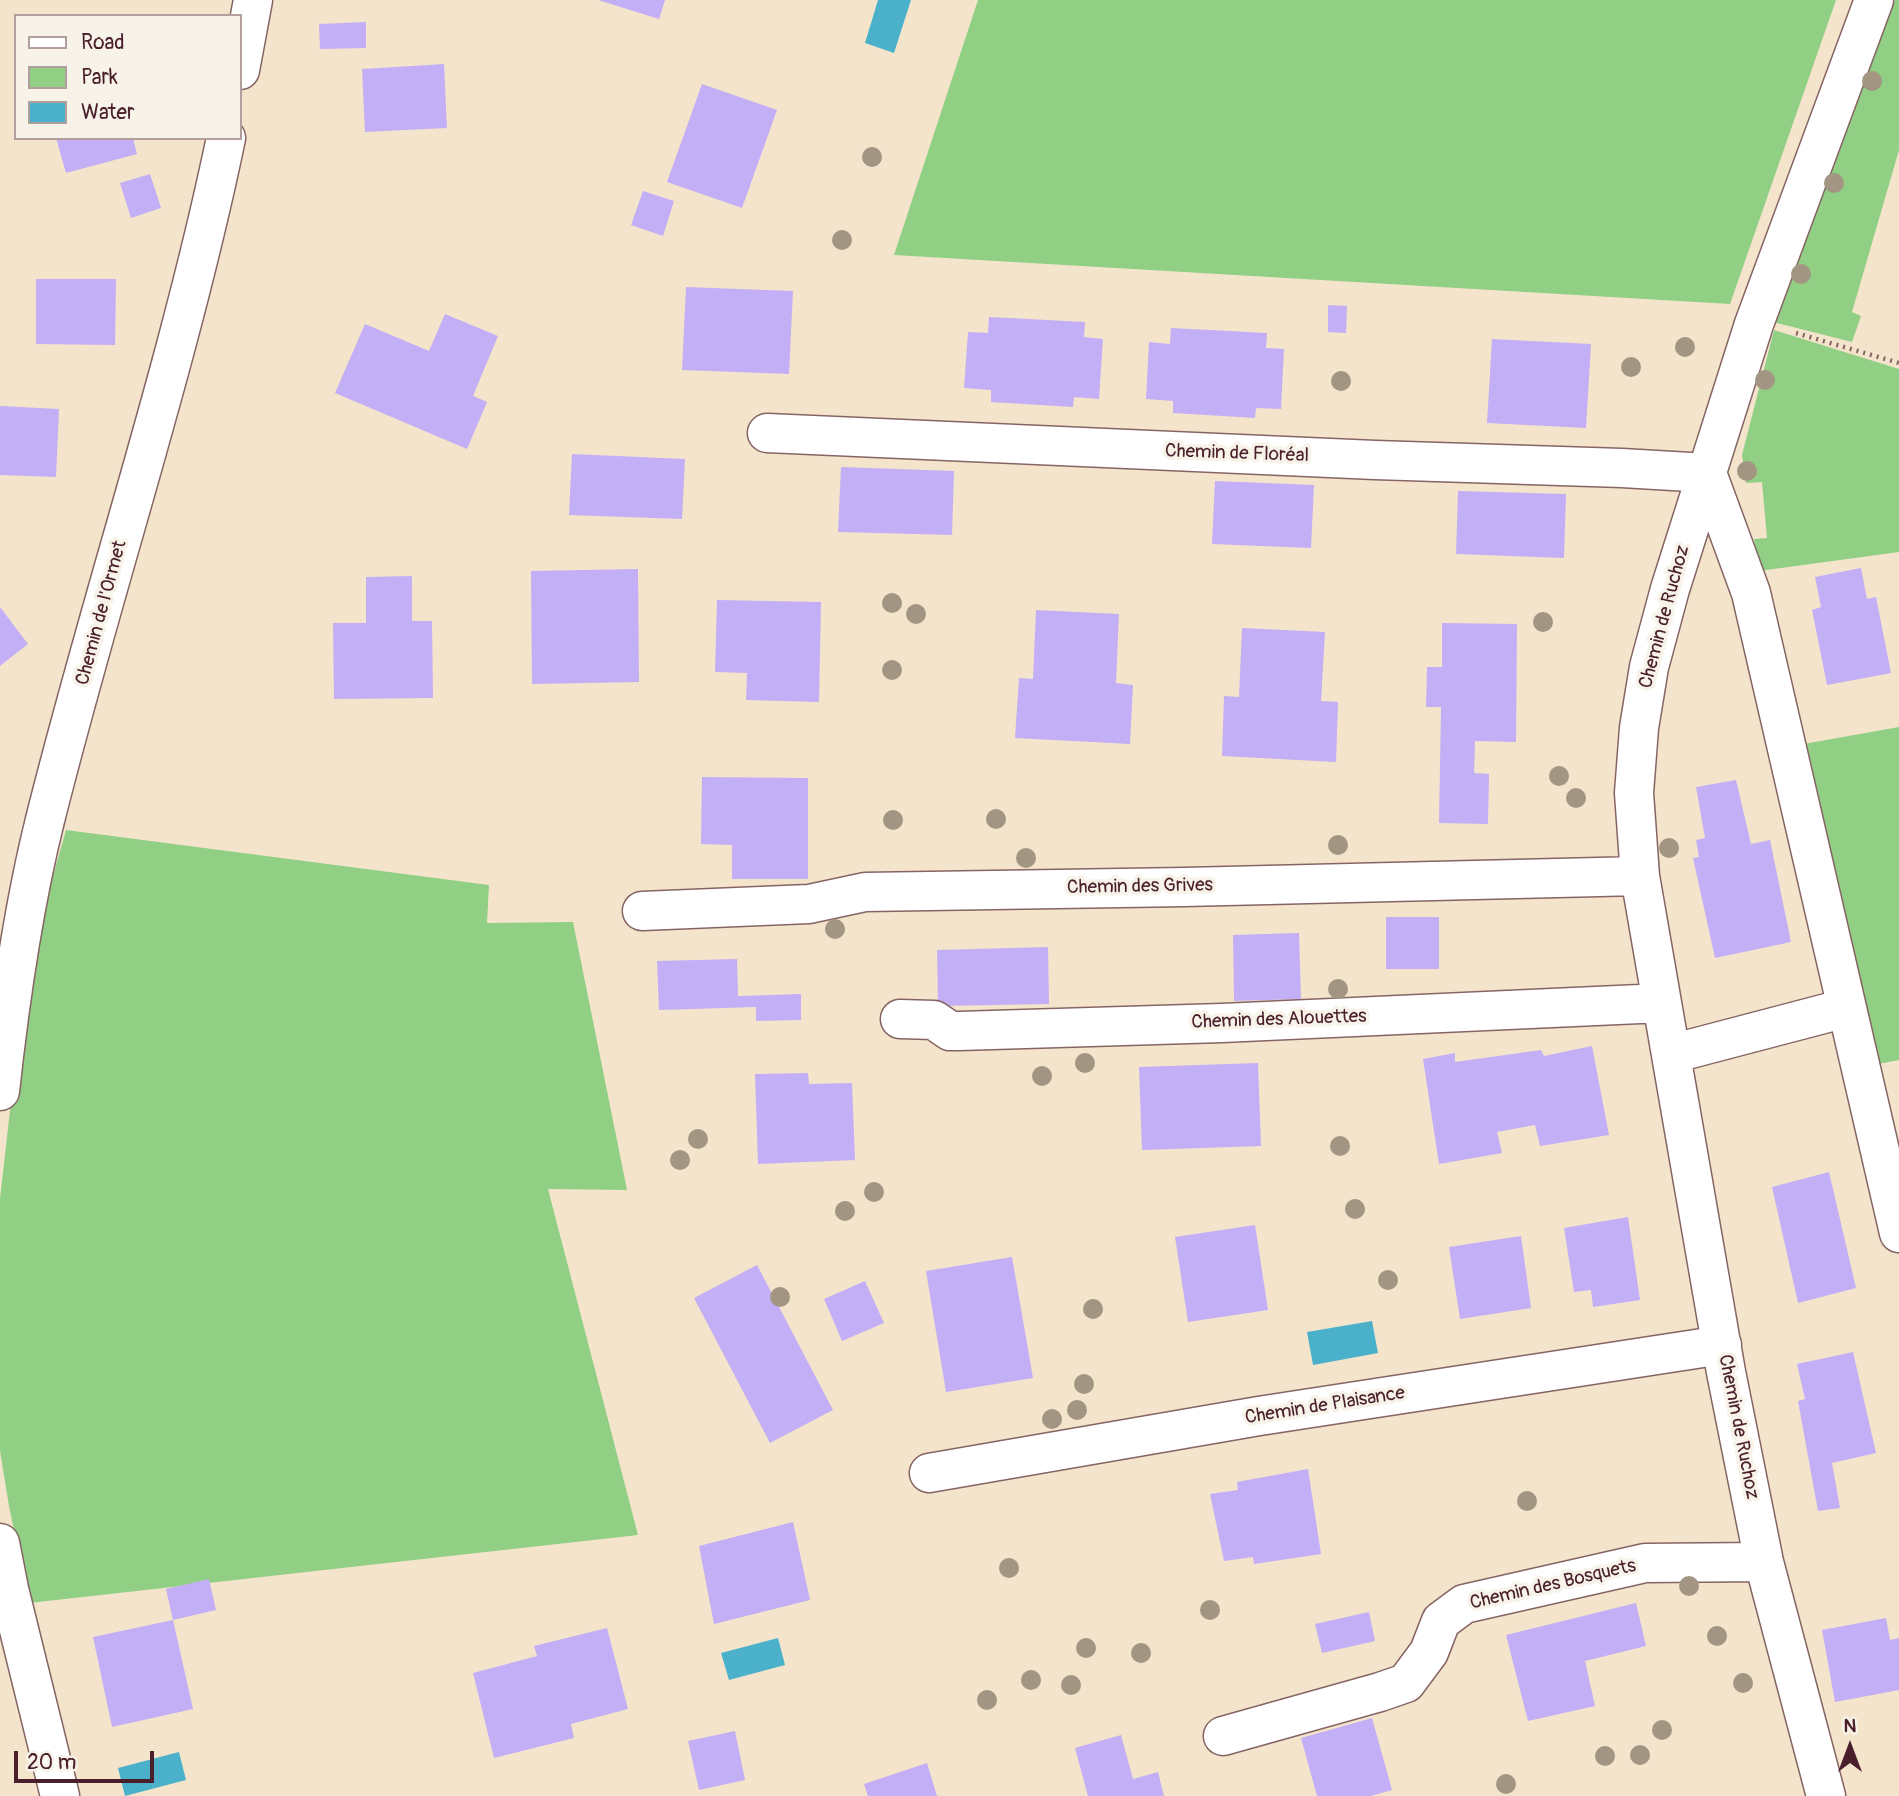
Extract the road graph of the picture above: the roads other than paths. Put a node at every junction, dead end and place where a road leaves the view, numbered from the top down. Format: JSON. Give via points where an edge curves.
{"nodes":[{"id":1,"x":253,"y":0,"type":"edge"},
{"id":2,"x":1874,"y":0,"type":"edge"},
{"id":3,"x":242,"y":59,"type":"edge"},
{"id":4,"x":226,"y":140,"type":"edge"},
{"id":5,"x":767,"y":433,"type":"dead end"},
{"id":6,"x":1707,"y":473,"type":"junction"},
{"id":7,"x":1640,"y":876,"type":"junction"},
{"id":8,"x":642,"y":911,"type":"dead end"},
{"id":9,"x":1662,"y":1003,"type":"junction"},
{"id":10,"x":1846,"y":1008,"type":"junction"},
{"id":11,"x":900,"y":1019,"type":"dead end"},
{"id":12,"x":1671,"y":1054,"type":"junction"},
{"id":13,"x":0,"y":1091,"type":"edge"},
{"id":14,"x":1899,"y":1233,"type":"edge"},
{"id":15,"x":1722,"y":1345,"type":"junction"},
{"id":16,"x":929,"y":1472,"type":"dead end"},
{"id":17,"x":0,"y":1543,"type":"edge"},
{"id":18,"x":1764,"y":1562,"type":"junction"},
{"id":19,"x":1223,"y":1736,"type":"dead end"},
{"id":20,"x":60,"y":1796,"type":"edge"},
{"id":21,"x":1826,"y":1796,"type":"edge"}],
"edges":[{"from":1,"to":3,"type":"street"},
{"from":2,"to":6,"type":"street","name":"Chemin de Ruchoz","via":[[1754,324]]},
{"from":4,"to":13,"type":"street","name":"Chemin de l'Ormet","via":[[191,286],[45,821]]},
{"from":5,"to":6,"type":"street","name":"Chemin de Floréal"},
{"from":6,"to":7,"type":"street","name":"Chemin de Ruchoz","via":[[1649,667],[1634,793]]},
{"from":6,"to":10,"type":"street","via":[[1751,593]]},
{"from":7,"to":8,"type":"street","name":"Chemin des Grives","via":[[865,892],[809,904]]},
{"from":7,"to":9,"type":"street","name":"Chemin de Ruchoz"},
{"from":9,"to":11,"type":"street","name":"Chemin des Alouettes","via":[[959,1031],[950,1031],[934,1020]]},
{"from":9,"to":12,"type":"street","name":"Chemin de Ruchoz"},
{"from":10,"to":12,"type":"street"},
{"from":10,"to":14,"type":"street"},
{"from":12,"to":15,"type":"street","name":"Chemin de Ruchoz"},
{"from":15,"to":16,"type":"street","name":"Chemin de Plaisance"},
{"from":15,"to":18,"type":"street","name":"Chemin de Ruchoz"},
{"from":17,"to":20,"type":"street"},
{"from":18,"to":19,"type":"street","name":"Chemin des Bosquets","via":[[1646,1563],[1464,1604],[1441,1621],[1429,1652],[1406,1683]]},
{"from":18,"to":21,"type":"street","name":"Chemin de Ruchoz"}]}
